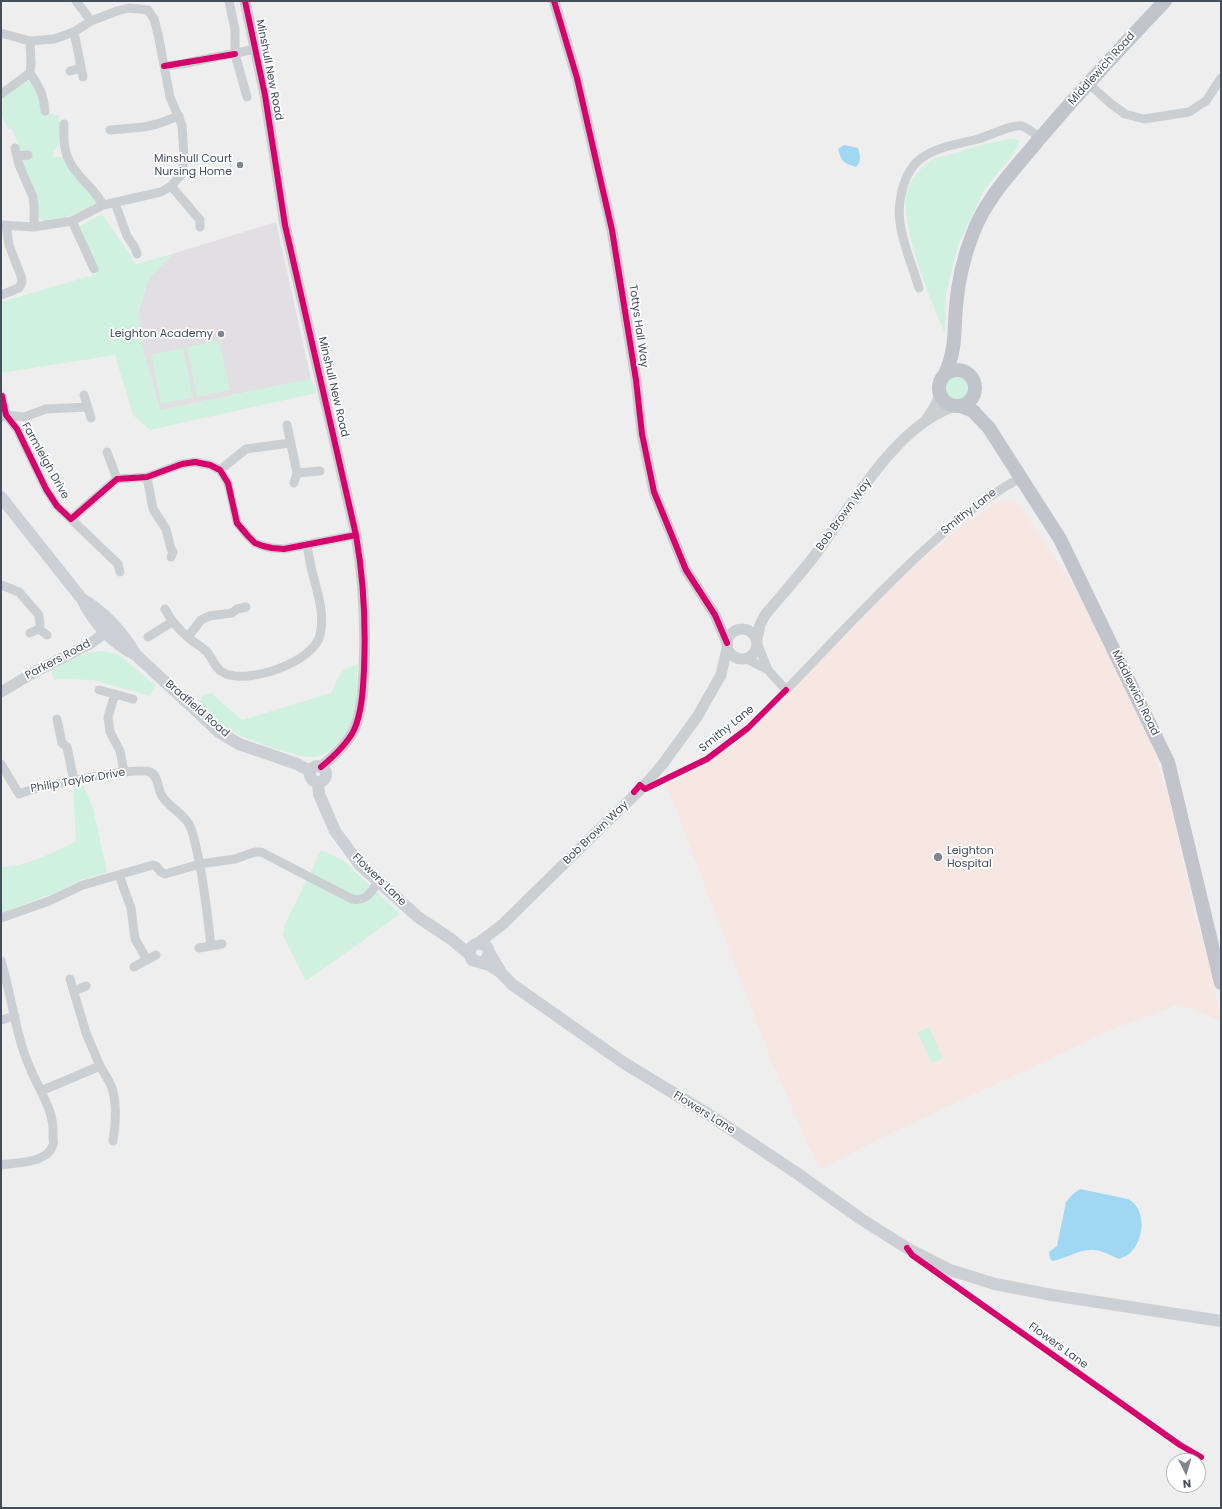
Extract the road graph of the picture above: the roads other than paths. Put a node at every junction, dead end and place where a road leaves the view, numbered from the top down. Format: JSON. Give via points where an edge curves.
{"nodes":[{"id":1,"x":76,"y":1,"type":"edge"},
{"id":2,"x":229,"y":1,"type":"edge"},
{"id":3,"x":245,"y":1,"type":"edge"},
{"id":4,"x":554,"y":1,"type":"edge"},
{"id":5,"x":1165,"y":1,"type":"edge"},
{"id":6,"x":151,"y":6,"type":"edge"},
{"id":7,"x":91,"y":21,"type":"junction"},
{"id":8,"x":74,"y":32,"type":"junction"},
{"id":9,"x":1,"y":33,"type":"edge"},
{"id":10,"x":30,"y":41,"type":"junction"},
{"id":11,"x":256,"y":49,"type":"junction"},
{"id":12,"x":235,"y":54,"type":"junction"},
{"id":13,"x":164,"y":66,"type":"junction"},
{"id":14,"x":81,"y":68,"type":"junction"},
{"id":15,"x":70,"y":71,"type":"dead end"},
{"id":16,"x":30,"y":74,"type":"junction"},
{"id":17,"x":83,"y":77,"type":"dead end"},
{"id":18,"x":1221,"y":78,"type":"edge"},
{"id":19,"x":1088,"y":83,"type":"junction"},
{"id":20,"x":1,"y":94,"type":"edge"},
{"id":21,"x":247,"y":97,"type":"dead end"},
{"id":22,"x":45,"y":111,"type":"dead end"},
{"id":23,"x":178,"y":116,"type":"junction"},
{"id":24,"x":64,"y":124,"type":"dead end"},
{"id":25,"x":110,"y":130,"type":"dead end"},
{"id":26,"x":1040,"y":138,"type":"junction"},
{"id":27,"x":28,"y":155,"type":"dead end"},
{"id":28,"x":172,"y":186,"type":"junction"},
{"id":29,"x":115,"y":203,"type":"junction"},
{"id":30,"x":103,"y":206,"type":"junction"},
{"id":31,"x":202,"y":221,"type":"dead end"},
{"id":32,"x":72,"y":222,"type":"junction"},
{"id":33,"x":4,"y":225,"type":"edge"},
{"id":34,"x":34,"y":227,"type":"junction"},
{"id":35,"x":137,"y":254,"type":"dead end"},
{"id":36,"x":94,"y":268,"type":"dead end"},
{"id":37,"x":919,"y":288,"type":"dead end"},
{"id":38,"x":1,"y":295,"type":"edge"},
{"id":39,"x":955,"y":342,"type":"junction"},
{"id":40,"x":965,"y":371,"type":"junction"},
{"id":41,"x":945,"y":374,"type":"junction"},
{"id":42,"x":976,"y":388,"type":"junction"},
{"id":43,"x":940,"y":392,"type":"junction"},
{"id":44,"x":84,"y":395,"type":"dead end"},
{"id":45,"x":2,"y":396,"type":"edge"},
{"id":46,"x":958,"y":406,"type":"junction"},
{"id":47,"x":88,"y":407,"type":"junction"},
{"id":48,"x":3,"y":416,"type":"edge"},
{"id":49,"x":91,"y":418,"type":"dead end"},
{"id":50,"x":927,"y":420,"type":"junction"},
{"id":51,"x":287,"y":425,"type":"dead end"},
{"id":52,"x":989,"y":428,"type":"junction"},
{"id":53,"x":290,"y":443,"type":"junction"},
{"id":54,"x":107,"y":452,"type":"dead end"},
{"id":55,"x":220,"y":470,"type":"junction"},
{"id":56,"x":320,"y":471,"type":"dead end"},
{"id":57,"x":297,"y":473,"type":"junction"},
{"id":58,"x":147,"y":477,"type":"junction"},
{"id":59,"x":1020,"y":478,"type":"junction"},
{"id":60,"x":117,"y":479,"type":"junction"},
{"id":61,"x":294,"y":483,"type":"dead end"},
{"id":62,"x":1,"y":497,"type":"edge"},
{"id":63,"x":71,"y":519,"type":"junction"},
{"id":64,"x":356,"y":535,"type":"junction"},
{"id":65,"x":307,"y":546,"type":"junction"},
{"id":66,"x":174,"y":553,"type":"dead end"},
{"id":67,"x":120,"y":565,"type":"dead end"},
{"id":68,"x":1,"y":585,"type":"edge"},
{"id":69,"x":239,"y":605,"type":"dead end"},
{"id":70,"x":165,"y":609,"type":"dead end"},
{"id":71,"x":715,"y":615,"type":"junction"},
{"id":72,"x":765,"y":615,"type":"junction"},
{"id":73,"x":172,"y":622,"type":"junction"},
{"id":74,"x":740,"y":629,"type":"junction"},
{"id":75,"x":110,"y":630,"type":"junction"},
{"id":76,"x":47,"y":635,"type":"dead end"},
{"id":77,"x":148,"y":637,"type":"dead end"},
{"id":78,"x":188,"y":637,"type":"junction"},
{"id":79,"x":757,"y":642,"type":"junction"},
{"id":80,"x":727,"y":646,"type":"junction"},
{"id":81,"x":745,"y":659,"type":"junction"},
{"id":82,"x":768,"y":670,"type":"junction"},
{"id":83,"x":721,"y":675,"type":"junction"},
{"id":84,"x":99,"y":690,"type":"dead end"},
{"id":85,"x":1,"y":692,"type":"edge"},
{"id":86,"x":115,"y":694,"type":"junction"},
{"id":87,"x":133,"y":699,"type":"dead end"},
{"id":88,"x":57,"y":719,"type":"dead end"},
{"id":89,"x":1,"y":764,"type":"edge"},
{"id":90,"x":316,"y":769,"type":"junction"},
{"id":91,"x":124,"y":772,"type":"junction"},
{"id":92,"x":4,"y":776,"type":"edge"},
{"id":93,"x":74,"y":780,"type":"junction"},
{"id":94,"x":200,"y":864,"type":"junction"},
{"id":95,"x":119,"y":875,"type":"junction"},
{"id":96,"x":379,"y":882,"type":"junction"},
{"id":97,"x":1,"y":918,"type":"edge"},
{"id":98,"x":451,"y":939,"type":"junction"},
{"id":99,"x":222,"y":944,"type":"dead end"},
{"id":100,"x":211,"y":946,"type":"junction"},
{"id":101,"x":483,"y":947,"type":"junction"},
{"id":102,"x":199,"y":948,"type":"dead end"},
{"id":103,"x":156,"y":955,"type":"dead end"},
{"id":104,"x":470,"y":956,"type":"junction"},
{"id":105,"x":146,"y":960,"type":"junction"},
{"id":106,"x":1,"y":962,"type":"edge"},
{"id":107,"x":481,"y":962,"type":"junction"},
{"id":108,"x":134,"y":967,"type":"dead end"},
{"id":109,"x":502,"y":974,"type":"junction"},
{"id":110,"x":70,"y":979,"type":"dead end"},
{"id":111,"x":1221,"y":983,"type":"edge"},
{"id":112,"x":86,"y":986,"type":"dead end"},
{"id":113,"x":74,"y":991,"type":"junction"},
{"id":114,"x":15,"y":1016,"type":"junction"},
{"id":115,"x":1,"y":1020,"type":"edge"},
{"id":116,"x":100,"y":1066,"type":"junction"},
{"id":117,"x":41,"y":1091,"type":"junction"},
{"id":118,"x":113,"y":1141,"type":"dead end"},
{"id":119,"x":1,"y":1165,"type":"edge"},
{"id":120,"x":1221,"y":1321,"type":"edge"}],
"edges":[{"from":1,"to":7,"type":"street"},
{"from":2,"to":12,"type":"street","via":[[235,30]]},
{"from":3,"to":11,"type":"street","name":"Minshull New Road"},
{"from":4,"to":71,"type":"street","name":"Tottys Hall Way","via":[[577,78],[612,230],[642,434],[654,492],[686,570]]},
{"from":5,"to":19,"type":"highway","name":"Middlewich Road"},
{"from":6,"to":7,"type":"street","via":[[117,11]]},
{"from":6,"to":13,"type":"street"},
{"from":7,"to":8,"type":"street"},
{"from":8,"to":10,"type":"street","via":[[54,39]]},
{"from":8,"to":14,"type":"street"},
{"from":9,"to":10,"type":"street"},
{"from":10,"to":16,"type":"street"},
{"from":11,"to":12,"type":"street"},
{"from":11,"to":64,"type":"street","name":"Minshull New Road","via":[[285,225]]},
{"from":12,"to":13,"type":"street"},
{"from":12,"to":21,"type":"street","via":[[240,82]]},
{"from":13,"to":23,"type":"street","via":[[170,97]]},
{"from":14,"to":15,"type":"street"},
{"from":14,"to":17,"type":"street"},
{"from":16,"to":20,"type":"street"},
{"from":16,"to":22,"type":"street","via":[[40,88]]},
{"from":18,"to":19,"type":"street","via":[[1206,101],[1189,112],[1144,120],[1125,114]]},
{"from":19,"to":26,"type":"highway","name":"Middlewich Road"},
{"from":23,"to":25,"type":"street","via":[[151,126]]},
{"from":23,"to":28,"type":"street","via":[[182,125],[184,157],[181,175]]},
{"from":24,"to":30,"type":"street","via":[[61,153],[99,197]]},
{"from":26,"to":37,"type":"street","via":[[1022,126],[1013,127],[935,150],[915,164],[903,188],[900,214],[908,257]]},
{"from":26,"to":39,"type":"highway","name":"Middlewich Road","via":[[994,194],[973,233],[959,287]]},
{"from":27,"to":34,"type":"street","via":[[16,152],[32,197]]},
{"from":28,"to":29,"type":"street","via":[[160,192]]},
{"from":28,"to":31,"type":"street"},
{"from":29,"to":30,"type":"street"},
{"from":29,"to":35,"type":"street","via":[[127,236]]},
{"from":30,"to":32,"type":"street"},
{"from":32,"to":34,"type":"street"},
{"from":32,"to":36,"type":"street"},
{"from":33,"to":34,"type":"street"},
{"from":33,"to":38,"type":"street","via":[[22,282],[19,288]]},
{"from":39,"to":40,"type":"highway","name":"Middlewich Road"},
{"from":39,"to":41,"type":"highway","name":"Middlewich Road"},
{"from":40,"to":41,"type":"highway","via":[[955,370]]},
{"from":40,"to":42,"type":"highway","via":[[972,377]]},
{"from":41,"to":43,"type":"highway","via":[[940,382]]},
{"from":42,"to":46,"type":"highway","via":[[971,401]]},
{"from":42,"to":52,"type":"highway","name":"Middlewich Road"},
{"from":43,"to":46,"type":"highway","via":[[946,402]]},
{"from":43,"to":50,"type":"street","name":"Bob Brown Way"},
{"from":44,"to":47,"type":"street"},
{"from":45,"to":48,"type":"street","name":"Farmleigh Drive"},
{"from":46,"to":50,"type":"street","name":"Bob Brown Way"},
{"from":46,"to":52,"type":"highway","name":"Middlewich Road","via":[[973,411]]},
{"from":47,"to":48,"type":"street","via":[[46,409],[24,417]]},
{"from":47,"to":49,"type":"street"},
{"from":48,"to":63,"type":"street","name":"Farmleigh Drive","via":[[17,429],[46,490]]},
{"from":50,"to":72,"type":"street","name":"Bob Brown Way","via":[[896,446],[852,501],[812,558]]},
{"from":51,"to":53,"type":"street"},
{"from":52,"to":59,"type":"highway","name":"Middlewich Road"},
{"from":53,"to":55,"type":"street","via":[[246,449]]},
{"from":53,"to":57,"type":"street"},
{"from":54,"to":60,"type":"street"},
{"from":55,"to":58,"type":"street","via":[[195,462]]},
{"from":55,"to":65,"type":"street","via":[[227,481],[237,523],[255,543],[284,549]]},
{"from":56,"to":57,"type":"street"},
{"from":57,"to":61,"type":"street"},
{"from":58,"to":60,"type":"street"},
{"from":58,"to":66,"type":"street","via":[[152,509],[166,529]]},
{"from":59,"to":82,"type":"street","name":"Smithy Lane","via":[[999,489],[933,540],[786,690]]},
{"from":59,"to":111,"type":"highway","name":"Middlewich Road","via":[[1060,538],[1168,762]]},
{"from":60,"to":63,"type":"street"},
{"from":62,"to":75,"type":"main road","name":"Bradfield Road","via":[[82,599],[96,608]]},
{"from":63,"to":67,"type":"street","name":"Farmleigh Drive"},
{"from":64,"to":65,"type":"street"},
{"from":64,"to":90,"type":"street","name":"Minshull New Road","via":[[365,614],[362,692],[354,730],[348,740]]},
{"from":65,"to":78,"type":"street","via":[[321,604],[321,615],[320,635],[306,655],[268,673],[233,676],[219,670],[206,652]]},
{"from":68,"to":76,"type":"street","via":[[19,592],[39,615],[40,625],[34,631]]},
{"from":69,"to":78,"type":"street","via":[[232,614],[209,616],[201,620]]},
{"from":70,"to":73,"type":"street"},
{"from":71,"to":74,"type":"street","name":"Tottys Hall Way"},
{"from":71,"to":80,"type":"street","name":"Tottys Hall Way"},
{"from":72,"to":74,"type":"street","name":"Bob Brown Way"},
{"from":72,"to":79,"type":"street","name":"Bob Brown Way"},
{"from":73,"to":77,"type":"street"},
{"from":73,"to":78,"type":"street"},
{"from":74,"to":79,"type":"street","via":[[749,630]]},
{"from":74,"to":80,"type":"street","via":[[728,637]]},
{"from":75,"to":85,"type":"street","name":"Parkers Road"},
{"from":75,"to":90,"type":"main road","name":"Bradfield Road","via":[[128,642],[136,655],[224,735],[239,744]]},
{"from":79,"to":81,"type":"street","via":[[756,651]]},
{"from":79,"to":82,"type":"street"},
{"from":80,"to":81,"type":"street","via":[[731,655]]},
{"from":80,"to":83,"type":"street","name":"Bob Brown Way"},
{"from":81,"to":82,"type":"street"},
{"from":81,"to":83,"type":"street","name":"Bob Brown Way","via":[[732,665]]},
{"from":83,"to":101,"type":"street","name":"Bob Brown Way","via":[[697,717],[648,782],[502,925]]},
{"from":84,"to":86,"type":"street"},
{"from":86,"to":87,"type":"street"},
{"from":86,"to":91,"type":"street","via":[[108,717],[110,732],[120,751]]},
{"from":88,"to":93,"type":"street","via":[[62,743],[67,747]]},
{"from":89,"to":92,"type":"street","name":"Philip Taylor Drive"},
{"from":90,"to":96,"type":"main road","name":"Flowers Lane","via":[[310,778],[318,783],[319,794],[335,831],[360,865]]},
{"from":91,"to":93,"type":"street","name":"Philip Taylor Drive"},
{"from":91,"to":94,"type":"street","name":"Philip Taylor Drive","via":[[149,772],[156,777],[160,794],[188,823]]},
{"from":92,"to":93,"type":"street","name":"Philip Taylor Drive","via":[[19,794],[38,787]]},
{"from":94,"to":95,"type":"street","via":[[165,874],[153,865]]},
{"from":94,"to":96,"type":"street","via":[[261,852],[352,899],[359,900],[366,898]]},
{"from":94,"to":100,"type":"street","name":"Philip Taylor Drive"},
{"from":95,"to":97,"type":"street"},
{"from":95,"to":105,"type":"street","via":[[131,908],[135,939]]},
{"from":96,"to":98,"type":"main road","name":"Flowers Lane","via":[[418,917]]},
{"from":98,"to":101,"type":"main road","name":"Flowers Lane"},
{"from":98,"to":104,"type":"main road","name":"Flowers Lane"},
{"from":99,"to":100,"type":"street"},
{"from":100,"to":102,"type":"street"},
{"from":101,"to":104,"type":"main road","via":[[471,948]]},
{"from":101,"to":107,"type":"main road","via":[[487,958]]},
{"from":101,"to":109,"type":"main road","name":"Flowers Lane"},
{"from":103,"to":105,"type":"street"},
{"from":104,"to":107,"type":"main road","via":[[474,961]]},
{"from":105,"to":108,"type":"street"},
{"from":106,"to":114,"type":"street"},
{"from":107,"to":109,"type":"main road","name":"Flowers Lane"},
{"from":109,"to":120,"type":"main road","name":"Flowers Lane","via":[[526,995],[624,1063],[708,1114],[861,1219],[907,1248],[950,1270],[995,1284],[1052,1295]]},
{"from":110,"to":113,"type":"street"},
{"from":112,"to":113,"type":"street"},
{"from":113,"to":116,"type":"street","via":[[86,1034]]},
{"from":114,"to":115,"type":"street"},
{"from":114,"to":117,"type":"street","via":[[25,1056]]},
{"from":116,"to":117,"type":"street"},
{"from":116,"to":118,"type":"street","via":[[112,1087],[115,1102]]},
{"from":117,"to":119,"type":"street","via":[[52,1119],[53,1145],[48,1154],[38,1159]]}]}
